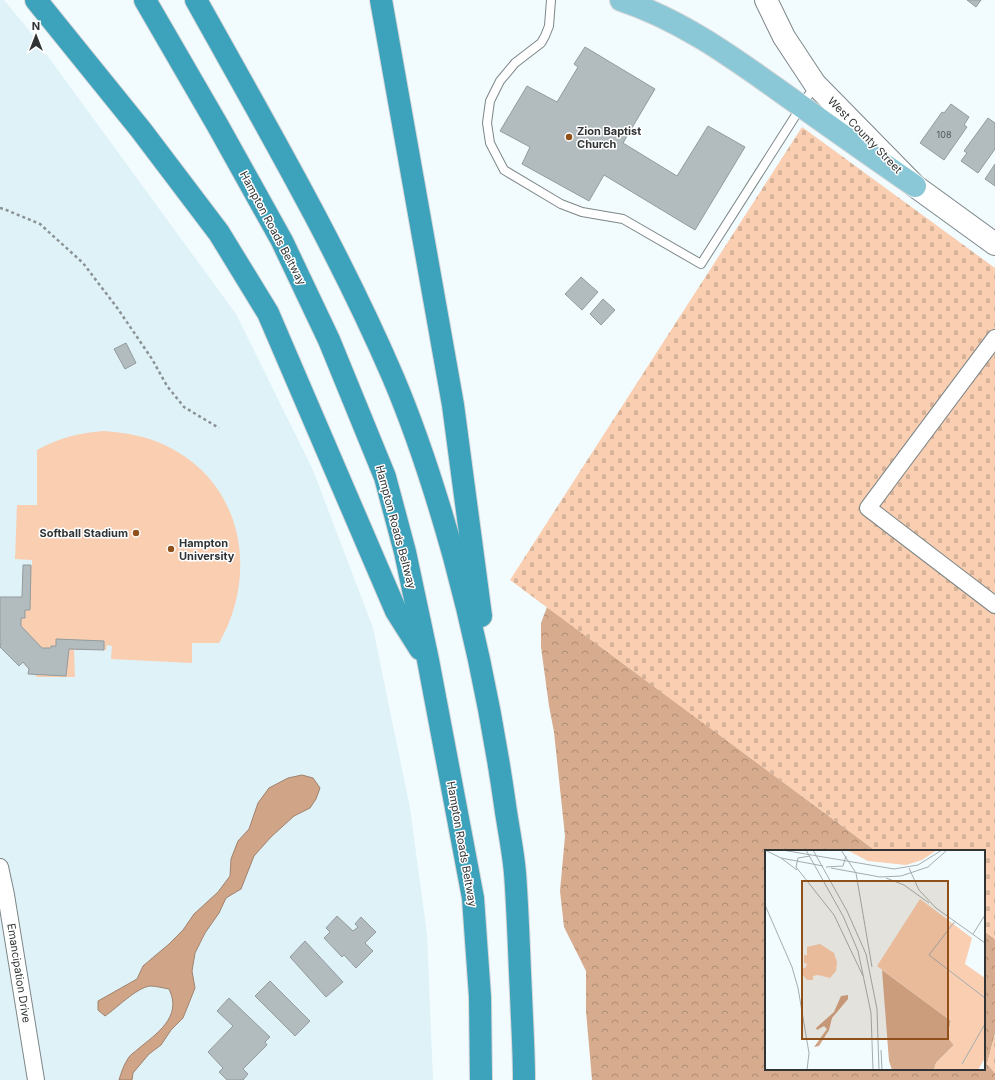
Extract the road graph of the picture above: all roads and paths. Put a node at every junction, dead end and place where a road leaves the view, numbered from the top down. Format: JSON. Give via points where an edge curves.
{"nodes":[{"id":1,"x":36,"y":0,"type":"edge"},
{"id":2,"x":145,"y":0,"type":"edge"},
{"id":3,"x":196,"y":0,"type":"edge"},
{"id":4,"x":381,"y":0,"type":"edge"},
{"id":5,"x":551,"y":0,"type":"edge"},
{"id":6,"x":621,"y":0,"type":"edge"},
{"id":7,"x":766,"y":0,"type":"edge"},
{"id":8,"x":815,"y":84,"type":"junction"},
{"id":9,"x":800,"y":106,"type":"junction"},
{"id":10,"x":915,"y":186,"type":"junction"},
{"id":11,"x":0,"y":208,"type":"edge"},
{"id":12,"x":995,"y":244,"type":"edge"},
{"id":13,"x":995,"y":338,"type":"edge"},
{"id":14,"x":219,"y":428,"type":"dead end"},
{"id":15,"x":995,"y":605,"type":"edge"},
{"id":16,"x":428,"y":660,"type":"junction"},
{"id":17,"x":497,"y":750,"type":"junction"},
{"id":18,"x":0,"y":867,"type":"edge"},
{"id":19,"x":525,"y":1075,"type":"edge"},
{"id":20,"x":36,"y":1080,"type":"edge"},
{"id":21,"x":481,"y":1080,"type":"edge"}],
"edges":[{"from":1,"to":16,"type":"highway","via":[[141,130],[219,234],[268,313],[396,611]]},
{"from":2,"to":16,"type":"highway","name":"Hampton Roads Beltway","via":[[282,241],[329,340],[385,477],[405,552]]},
{"from":3,"to":17,"type":"highway","via":[[309,205],[353,291],[393,378],[442,517],[469,616]]},
{"from":4,"to":17,"type":"highway","via":[[453,405],[477,577]]},
{"from":5,"to":9,"type":"lane","via":[[549,26],[541,43],[515,63],[500,81],[490,101],[487,123],[490,143],[504,170],[561,204],[582,212],[623,220],[701,264]]},
{"from":6,"to":9,"type":"main road","via":[[693,32],[752,70]]},
{"from":7,"to":8,"type":"main road","name":"West County Street","via":[[784,37]]},
{"from":8,"to":9,"type":"lane"},
{"from":8,"to":10,"type":"main road","name":"West County Street"},
{"from":9,"to":10,"type":"main road"},
{"from":10,"to":12,"type":"main road","name":"West County Street"},
{"from":11,"to":14,"type":"path","via":[[40,224],[83,263],[118,309],[152,358],[167,386],[184,407]]},
{"from":13,"to":15,"type":"street","via":[[868,508]]},
{"from":16,"to":21,"type":"highway","name":"Hampton Roads Beltway","via":[[473,898],[480,997]]},
{"from":17,"to":19,"type":"highway","via":[[514,870]]},
{"from":18,"to":20,"type":"street","name":"Emancipation Drive"}]}
